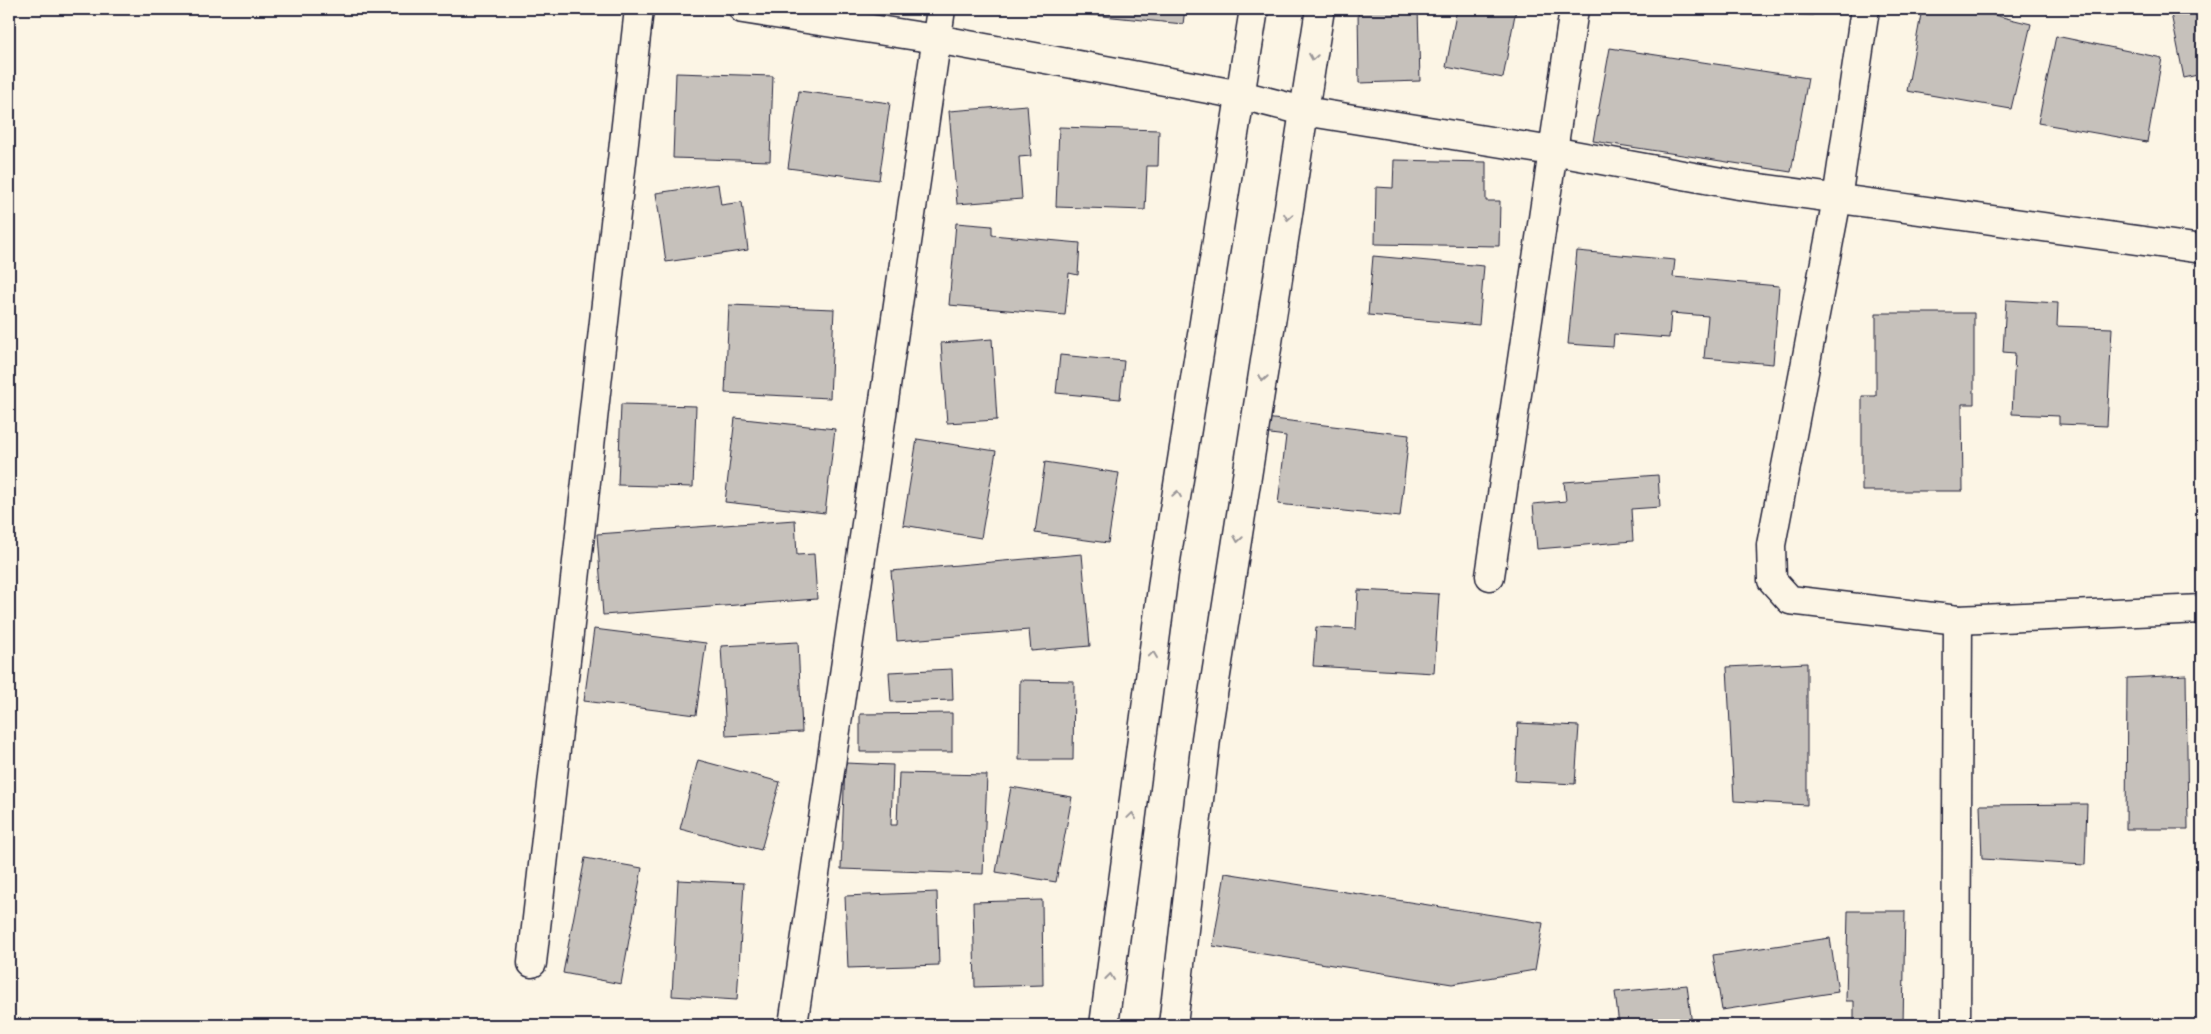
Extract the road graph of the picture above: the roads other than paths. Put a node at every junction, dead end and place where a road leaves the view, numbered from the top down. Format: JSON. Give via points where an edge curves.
{"nodes":[{"id":1,"x":639,"y":9,"type":"edge"},
{"id":2,"x":743,"y":9,"type":"edge"},
{"id":3,"x":941,"y":9,"type":"edge"},
{"id":4,"x":1254,"y":9,"type":"edge"},
{"id":5,"x":1320,"y":9,"type":"edge"},
{"id":6,"x":1574,"y":9,"type":"edge"},
{"id":7,"x":1865,"y":9,"type":"edge"},
{"id":8,"x":936,"y":39,"type":"junction"},
{"id":9,"x":1241,"y":95,"type":"junction"},
{"id":10,"x":1304,"y":110,"type":"junction"},
{"id":11,"x":1552,"y":151,"type":"junction"},
{"id":12,"x":1837,"y":198,"type":"junction"},
{"id":13,"x":2202,"y":249,"type":"edge"},
{"id":14,"x":1490,"y":576,"type":"dead end"},
{"id":15,"x":2202,"y":609,"type":"edge"},
{"id":16,"x":1958,"y":620,"type":"junction"},
{"id":17,"x":532,"y":963,"type":"dead end"},
{"id":18,"x":793,"y":1025,"type":"edge"},
{"id":19,"x":1104,"y":1025,"type":"edge"},
{"id":20,"x":1173,"y":1025,"type":"edge"},
{"id":21,"x":1956,"y":1025,"type":"edge"}],
"edges":[{"from":1,"to":17,"type":"street"},
{"from":2,"to":8,"type":"street"},
{"from":3,"to":8,"type":"street"},
{"from":4,"to":9,"type":"street"},
{"from":5,"to":10,"type":"street","one_way":true},
{"from":6,"to":11,"type":"street"},
{"from":7,"to":12,"type":"street"},
{"from":8,"to":9,"type":"street"},
{"from":8,"to":18,"type":"street"},
{"from":9,"to":10,"type":"street"},
{"from":19,"to":9,"type":"street","one_way":true,"via":[[1164,574]]},
{"from":10,"to":11,"type":"street"},
{"from":10,"to":20,"type":"street","one_way":true,"via":[[1206,739]]},
{"from":11,"to":12,"type":"street"},
{"from":11,"to":14,"type":"street"},
{"from":12,"to":13,"type":"street"},
{"from":12,"to":16,"type":"street","via":[[1771,545],[1772,580],[1790,600]]},
{"from":15,"to":16,"type":"street"},
{"from":16,"to":21,"type":"street"}]}
